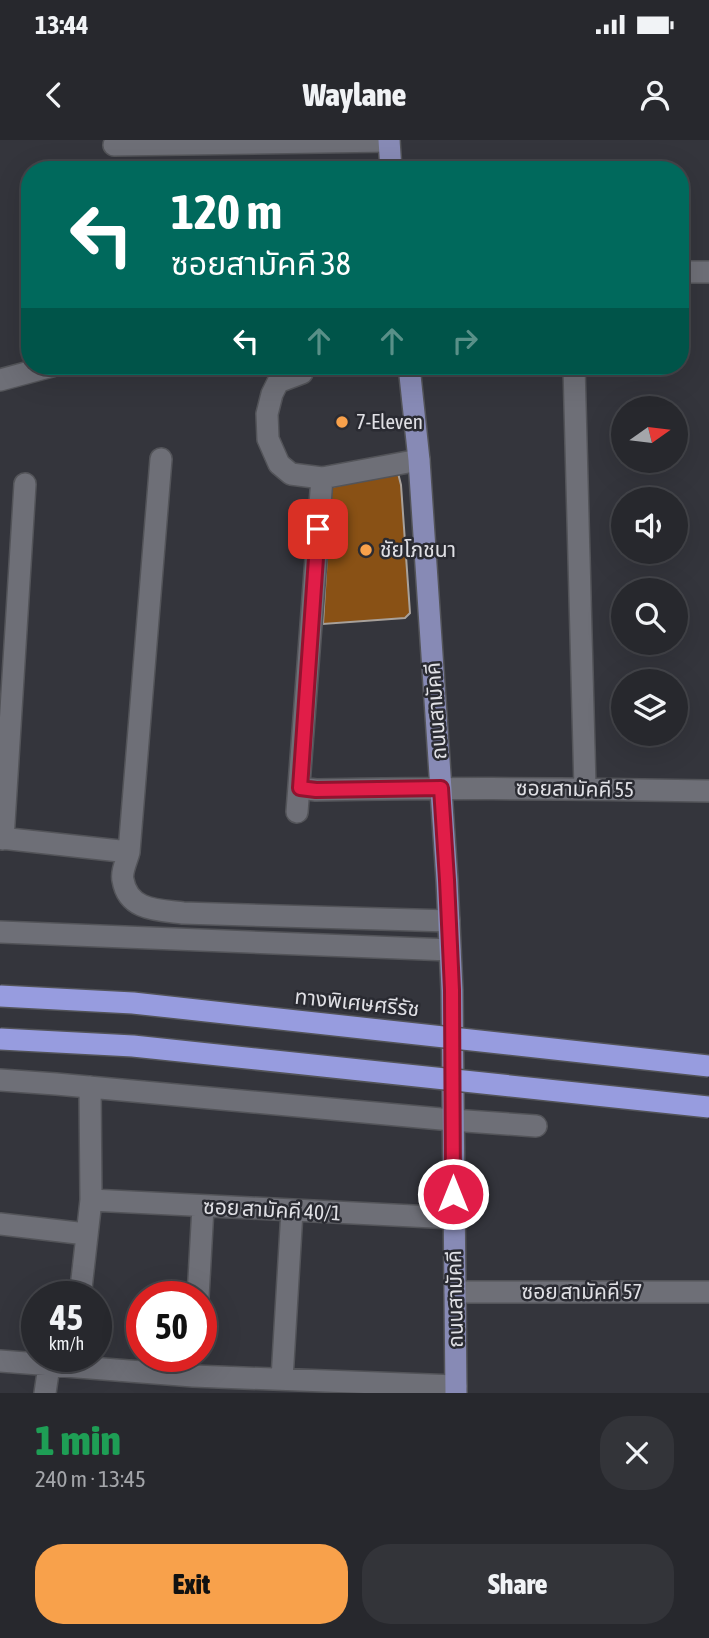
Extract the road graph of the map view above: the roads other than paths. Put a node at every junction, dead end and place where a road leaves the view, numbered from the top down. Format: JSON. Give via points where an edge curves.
{"nodes":[{"id":1,"x":389,"y":141,"type":"edge"},
{"id":2,"x":114,"y":145,"type":"dead end"},
{"id":3,"x":390,"y":161,"type":"edge"},
{"id":4,"x":689,"y":272,"type":"edge"},
{"id":5,"x":709,"y":272,"type":"edge"},
{"id":6,"x":21,"y":374,"type":"edge"},
{"id":7,"x":297,"y":375,"type":"edge"},
{"id":8,"x":410,"y":375,"type":"edge"},
{"id":9,"x":574,"y":375,"type":"edge"},
{"id":10,"x":0,"y":380,"type":"edge"},
{"id":11,"x":161,"y":459,"type":"dead end"},
{"id":12,"x":419,"y":460,"type":"junction"},
{"id":13,"x":322,"y":478,"type":"junction"},
{"id":14,"x":25,"y":484,"type":"dead end"},
{"id":15,"x":300,"y":788,"type":"junction"},
{"id":16,"x":441,"y":788,"type":"junction"},
{"id":17,"x":585,"y":788,"type":"junction"},
{"id":18,"x":709,"y":791,"type":"edge"},
{"id":19,"x":297,"y":812,"type":"dead end"},
{"id":20,"x":1,"y":838,"type":"edge"},
{"id":21,"x":129,"y":852,"type":"junction"},
{"id":22,"x":449,"y":921,"type":"junction"},
{"id":23,"x":0,"y":932,"type":"edge"},
{"id":24,"x":450,"y":950,"type":"junction"},
{"id":25,"x":0,"y":996,"type":"edge"},
{"id":26,"x":0,"y":1039,"type":"edge"},
{"id":27,"x":709,"y":1066,"type":"edge"},
{"id":28,"x":0,"y":1080,"type":"edge"},
{"id":29,"x":90,"y":1087,"type":"junction"},
{"id":30,"x":709,"y":1107,"type":"edge"},
{"id":31,"x":452,"y":1120,"type":"junction"},
{"id":32,"x":536,"y":1126,"type":"dead end"},
{"id":33,"x":91,"y":1200,"type":"junction"},
{"id":34,"x":203,"y":1207,"type":"junction"},
{"id":35,"x":292,"y":1211,"type":"junction"},
{"id":36,"x":453,"y":1218,"type":"junction"},
{"id":37,"x":0,"y":1224,"type":"edge"},
{"id":38,"x":86,"y":1234,"type":"junction"},
{"id":39,"x":82,"y":1281,"type":"edge"},
{"id":40,"x":199,"y":1281,"type":"edge"},
{"id":41,"x":455,"y":1292,"type":"junction"},
{"id":42,"x":709,"y":1292,"type":"edge"},
{"id":43,"x":0,"y":1362,"type":"edge"},
{"id":44,"x":21,"y":1364,"type":"edge"},
{"id":45,"x":217,"y":1370,"type":"edge"},
{"id":46,"x":48,"y":1372,"type":"edge"},
{"id":47,"x":293,"y":1384,"type":"edge"},
{"id":48,"x":456,"y":1389,"type":"edge"},
{"id":49,"x":45,"y":1393,"type":"edge"}],
"edges":[{"from":1,"to":2,"type":"street"},
{"from":1,"to":3,"type":"main road"},
{"from":4,"to":5,"type":"street"},
{"from":6,"to":10,"type":"street"},
{"from":7,"to":13,"type":"street","via":[[278,382],[272,394],[268,439],[279,464],[291,474]]},
{"from":8,"to":12,"type":"main road","name":"ถนนสามัคคี"},
{"from":9,"to":17,"type":"street"},
{"from":11,"to":21,"type":"street"},
{"from":12,"to":13,"type":"street"},
{"from":12,"to":16,"type":"main road","name":"ถนนสามัคคี"},
{"from":13,"to":15,"type":"street"},
{"from":14,"to":20,"type":"street"},
{"from":15,"to":16,"type":"street","name":"ซอยสามัคคี 55"},
{"from":15,"to":19,"type":"street"},
{"from":16,"to":17,"type":"street","name":"ซอยสามัคคี 55"},
{"from":16,"to":22,"type":"main road","name":"ถนนสามัคคี"},
{"from":17,"to":18,"type":"street","name":"ซอยสามัคคี 55"},
{"from":20,"to":21,"type":"street"},
{"from":21,"to":22,"type":"street","via":[[122,879],[130,898],[143,907],[183,913]]},
{"from":22,"to":24,"type":"main road","name":"ถนนสามัคคี"},
{"from":23,"to":24,"type":"street"},
{"from":24,"to":31,"type":"main road","name":"ถนนสามัคคี"},
{"from":25,"to":27,"type":"highway","name":"ทางพิเศษศรีรัช","bridge":true,"via":[[133,1003]]},
{"from":26,"to":30,"type":"highway","bridge":true,"via":[[133,1046]]},
{"from":28,"to":29,"type":"street"},
{"from":29,"to":31,"type":"street"},
{"from":29,"to":33,"type":"street"},
{"from":31,"to":32,"type":"street"},
{"from":31,"to":36,"type":"main road","name":"ถนนสามัคคี"},
{"from":33,"to":34,"type":"street","name":"ซอย สามัคคี 40/1"},
{"from":33,"to":38,"type":"street"},
{"from":34,"to":35,"type":"street","name":"ซอย สามัคคี 40/1"},
{"from":34,"to":40,"type":"street"},
{"from":35,"to":36,"type":"street","name":"ซอย สามัคคี 40/1"},
{"from":35,"to":47,"type":"street"},
{"from":36,"to":41,"type":"main road","name":"ถนนสามัคคี"},
{"from":37,"to":38,"type":"street"},
{"from":38,"to":39,"type":"street"},
{"from":41,"to":42,"type":"street","name":"ซอย สามัคคี 57"},
{"from":41,"to":48,"type":"main road","name":"ถนนสามัคคี"},
{"from":43,"to":44,"type":"street"},
{"from":45,"to":47,"type":"street"},
{"from":46,"to":49,"type":"street"},
{"from":47,"to":48,"type":"street"}]}
